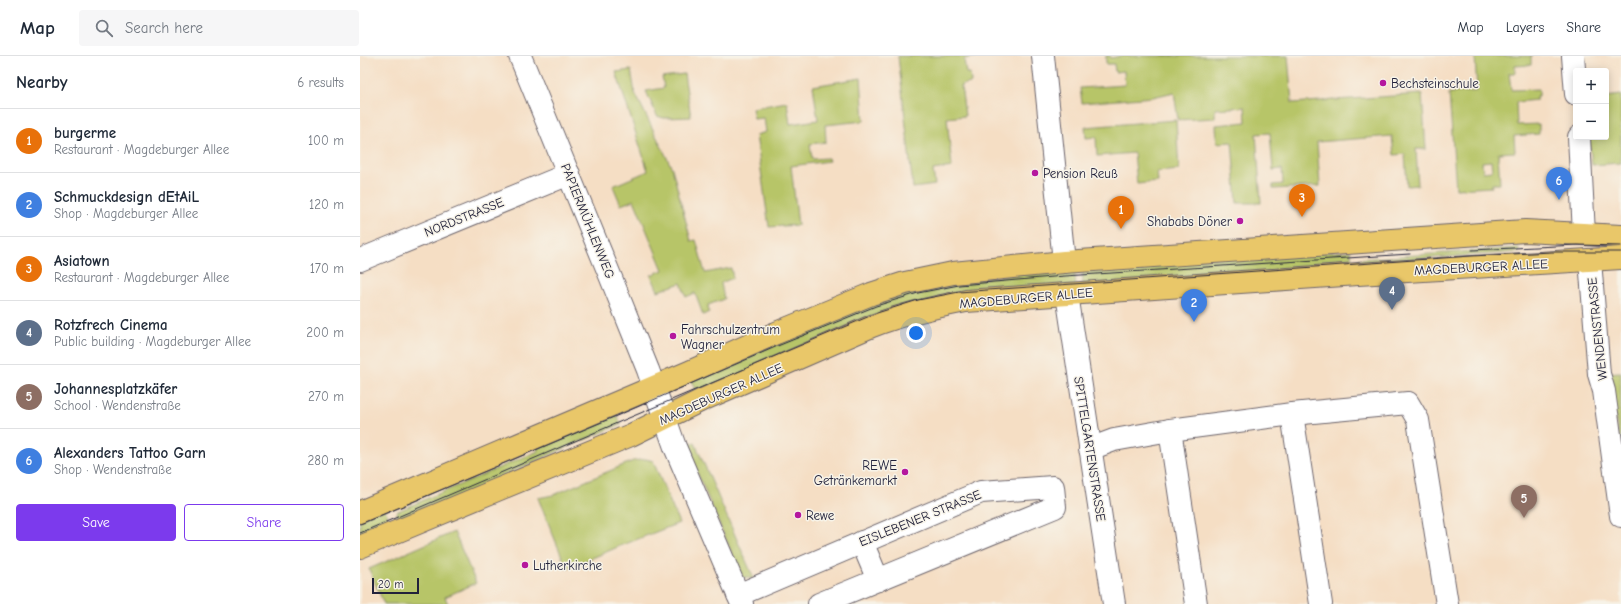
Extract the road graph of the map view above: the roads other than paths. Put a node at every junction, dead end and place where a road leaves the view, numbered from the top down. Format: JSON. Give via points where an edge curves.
{"nodes":[{"id":1,"x":520,"y":56,"type":"edge"},
{"id":2,"x":1043,"y":56,"type":"edge"},
{"id":3,"x":1573,"y":56,"type":"edge"},
{"id":4,"x":1574,"y":68,"type":"edge"},
{"id":5,"x":1579,"y":140,"type":"edge"},
{"id":6,"x":568,"y":174,"type":"junction"},
{"id":7,"x":1584,"y":234,"type":"junction"},
{"id":8,"x":1621,"y":236,"type":"edge"},
{"id":9,"x":1621,"y":258,"type":"edge"},
{"id":10,"x":360,"y":260,"type":"edge"},
{"id":11,"x":1590,"y":260,"type":"junction"},
{"id":12,"x":1064,"y":262,"type":"junction"},
{"id":13,"x":1067,"y":294,"type":"junction"},
{"id":14,"x":653,"y":387,"type":"junction"},
{"id":15,"x":1292,"y":414,"type":"junction"},
{"id":16,"x":664,"y":419,"type":"junction"},
{"id":17,"x":1170,"y":430,"type":"junction"},
{"id":18,"x":1090,"y":449,"type":"junction"},
{"id":19,"x":360,"y":512,"type":"edge"},
{"id":20,"x":1621,"y":516,"type":"edge"},
{"id":21,"x":862,"y":542,"type":"junction"},
{"id":22,"x":360,"y":547,"type":"edge"},
{"id":23,"x":878,"y":580,"type":"junction"},
{"id":24,"x":740,"y":599,"type":"edge"},
{"id":25,"x":819,"y":604,"type":"edge"},
{"id":26,"x":1114,"y":604,"type":"edge"},
{"id":27,"x":1196,"y":604,"type":"edge"},
{"id":28,"x":1321,"y":604,"type":"edge"},
{"id":29,"x":1447,"y":604,"type":"edge"}],
"edges":[{"from":1,"to":6,"type":"street","name":"PAPIERMÜHLENWEG"},
{"from":2,"to":12,"type":"street"},
{"from":3,"to":4,"type":"street"},
{"from":5,"to":7,"type":"street"},
{"from":6,"to":10,"type":"street","name":"NORDSTRASSE"},
{"from":6,"to":14,"type":"street","name":"PAPIERMÜHLENWEG"},
{"from":7,"to":8,"type":"main road"},
{"from":7,"to":12,"type":"main road","via":[[1525,231]]},
{"from":9,"to":11,"type":"main road","name":"MAGDEBURGER ALLEE"},
{"from":11,"to":13,"type":"main road","name":"MAGDEBURGER ALLEE"},
{"from":11,"to":20,"type":"street","name":"WENDENSTRASSE","via":[[1599,374],[1604,390]]},
{"from":12,"to":14,"type":"main road","via":[[953,273],[905,283],[791,327]]},
{"from":13,"to":16,"type":"main road","name":"MAGDEBURGER ALLEE","via":[[966,301],[888,320],[702,400]]},
{"from":13,"to":18,"type":"street","name":"SPITTELGARTENSTRASSE"},
{"from":14,"to":16,"type":"street","name":"EISLEBENER STRASSE"},
{"from":14,"to":19,"type":"main road"},
{"from":15,"to":17,"type":"street"},
{"from":15,"to":28,"type":"street"},
{"from":15,"to":29,"type":"street","via":[[1408,403],[1418,420]]},
{"from":16,"to":22,"type":"main road","name":"MAGDEBURGER ALLEE","via":[[627,437]]},
{"from":16,"to":24,"type":"street","name":"EISLEBENER STRASSE"},
{"from":17,"to":18,"type":"street","via":[[1114,440]]},
{"from":17,"to":27,"type":"street"},
{"from":18,"to":26,"type":"street","name":"SPITTELGARTENSTRASSE"},
{"from":21,"to":23,"type":"street"},
{"from":21,"to":23,"type":"street","name":"EISLEBENER STRASSE","via":[[981,492],[1053,487],[1055,507]]},
{"from":21,"to":24,"type":"street","name":"EISLEBENER STRASSE"},
{"from":23,"to":25,"type":"street","name":"EISLEBENER STRASSE"}]}
